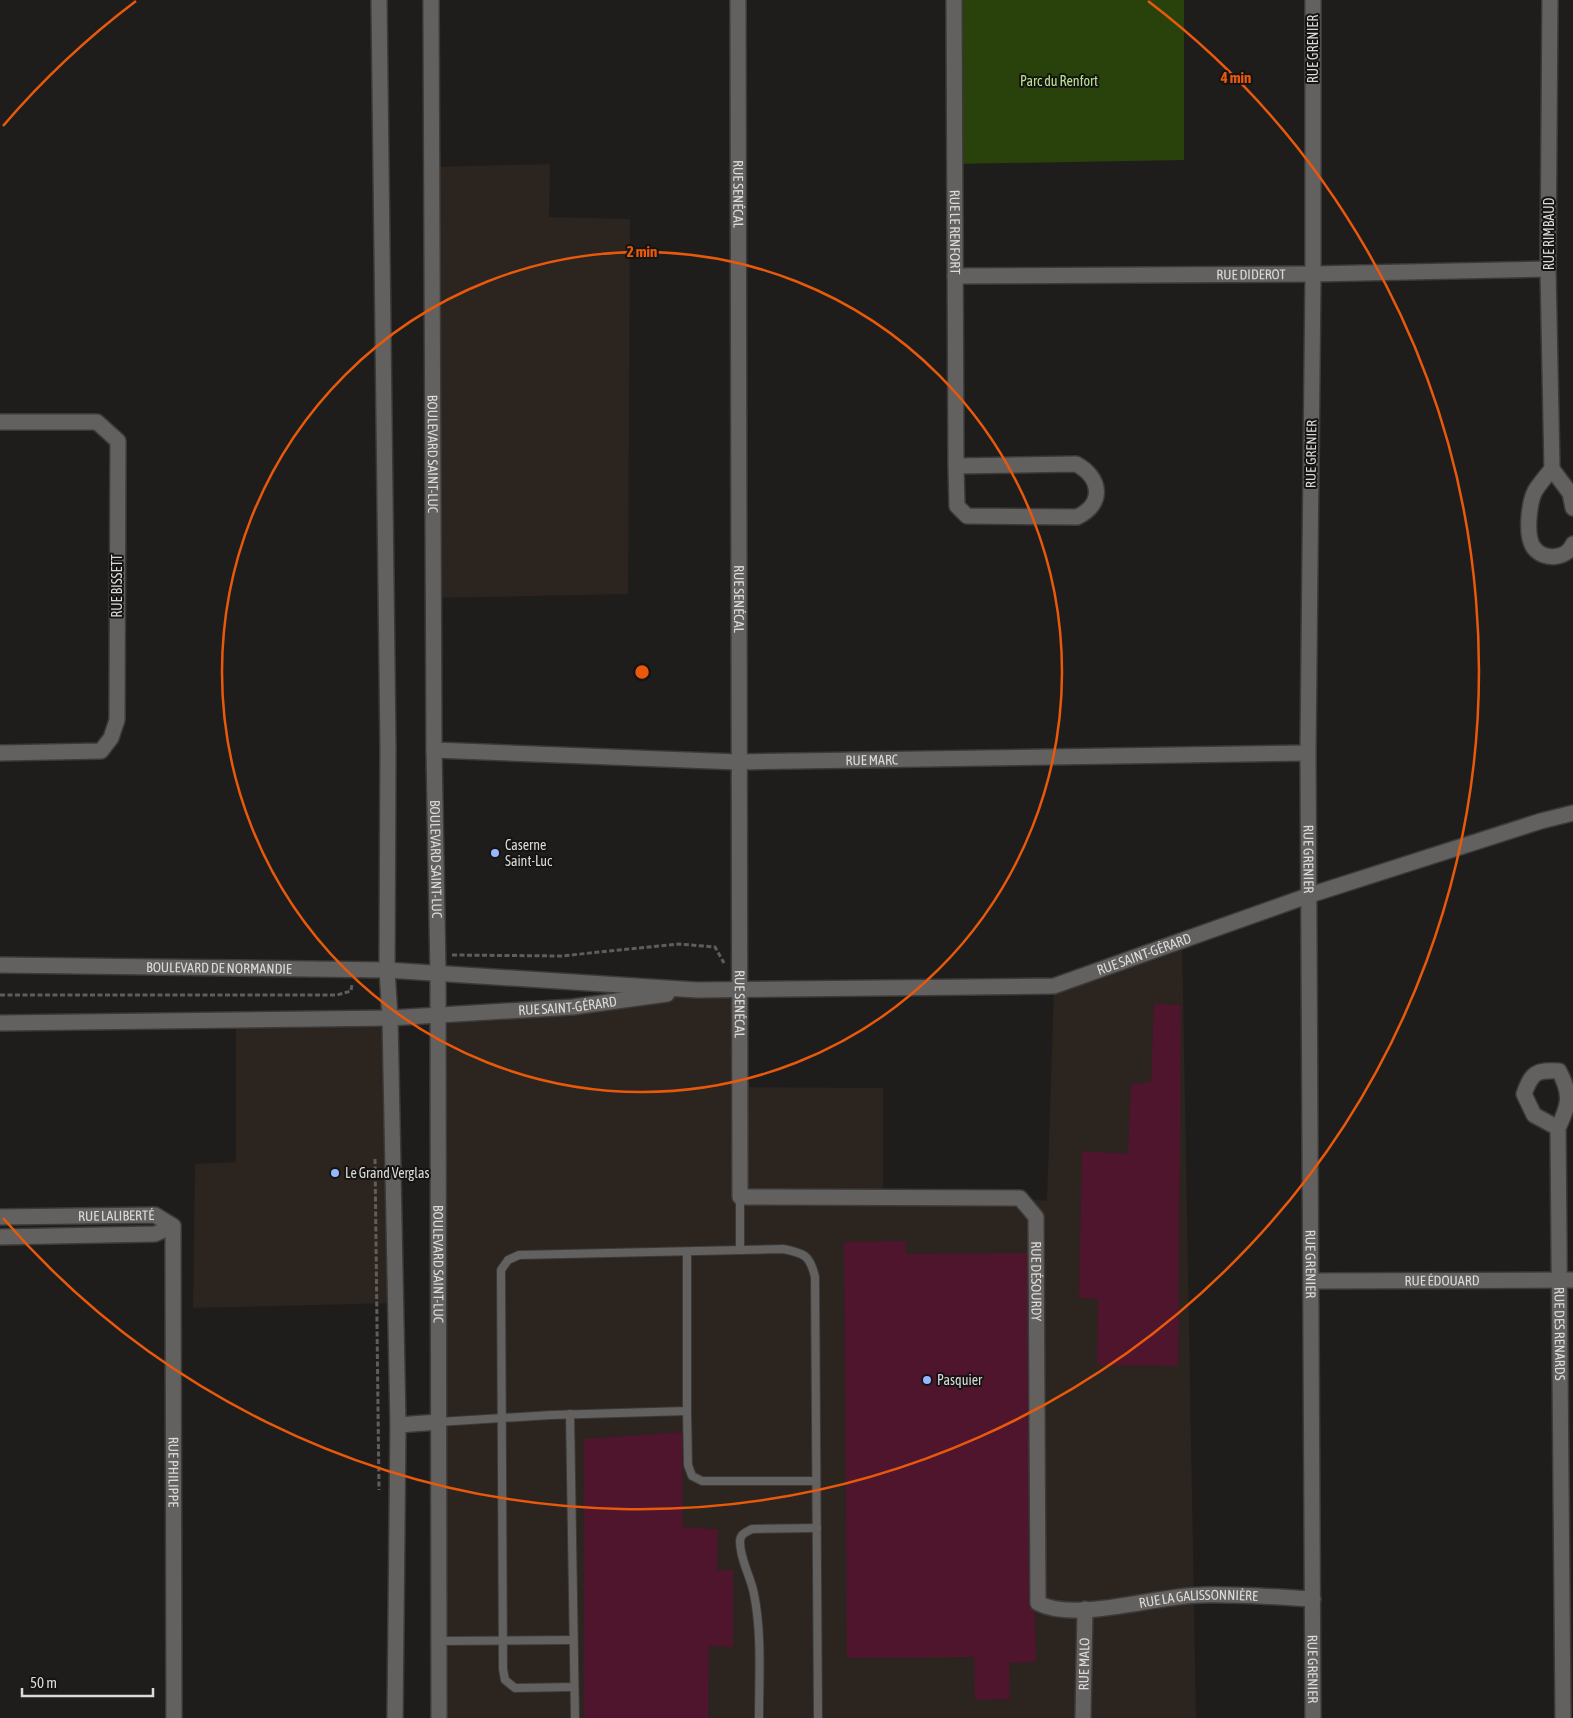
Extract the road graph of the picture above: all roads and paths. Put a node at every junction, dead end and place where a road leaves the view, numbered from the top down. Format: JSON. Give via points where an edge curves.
{"nodes":[{"id":1,"x":379,"y":0,"type":"edge"},
{"id":2,"x":431,"y":0,"type":"edge"},
{"id":3,"x":738,"y":0,"type":"edge"},
{"id":4,"x":954,"y":0,"type":"edge"},
{"id":5,"x":1313,"y":0,"type":"edge"},
{"id":6,"x":1550,"y":0,"type":"edge"},
{"id":7,"x":1548,"y":270,"type":"junction"},
{"id":8,"x":1314,"y":274,"type":"junction"},
{"id":9,"x":955,"y":276,"type":"junction"},
{"id":10,"x":0,"y":422,"type":"edge"},
{"id":11,"x":956,"y":466,"type":"junction"},
{"id":12,"x":1552,"y":469,"type":"junction"},
{"id":13,"x":1573,"y":508,"type":"edge"},
{"id":14,"x":1573,"y":544,"type":"edge"},
{"id":15,"x":434,"y":750,"type":"junction"},
{"id":16,"x":0,"y":753,"type":"edge"},
{"id":17,"x":1308,"y":753,"type":"junction"},
{"id":18,"x":738,"y":762,"type":"junction"},
{"id":19,"x":1573,"y":813,"type":"edge"},
{"id":20,"x":1310,"y":895,"type":"junction"},
{"id":21,"x":715,"y":947,"type":"dead end"},
{"id":22,"x":456,"y":955,"type":"dead end"},
{"id":23,"x":0,"y":966,"type":"edge"},
{"id":24,"x":387,"y":970,"type":"junction"},
{"id":25,"x":438,"y":973,"type":"junction"},
{"id":26,"x":352,"y":982,"type":"dead end"},
{"id":27,"x":696,"y":990,"type":"junction"},
{"id":28,"x":739,"y":990,"type":"junction"},
{"id":29,"x":0,"y":995,"type":"edge"},
{"id":30,"x":437,"y":1015,"type":"junction"},
{"id":31,"x":390,"y":1018,"type":"junction"},
{"id":32,"x":0,"y":1023,"type":"edge"},
{"id":33,"x":1558,"y":1128,"type":"dead end"},
{"id":34,"x":375,"y":1152,"type":"dead end"},
{"id":35,"x":740,"y":1197,"type":"junction"},
{"id":36,"x":0,"y":1217,"type":"edge"},
{"id":37,"x":173,"y":1226,"type":"junction"},
{"id":38,"x":0,"y":1237,"type":"edge"},
{"id":39,"x":740,"y":1250,"type":"junction"},
{"id":40,"x":687,"y":1252,"type":"junction"},
{"id":41,"x":1566,"y":1280,"type":"edge"},
{"id":42,"x":1311,"y":1281,"type":"junction"},
{"id":43,"x":687,"y":1411,"type":"junction"},
{"id":44,"x":570,"y":1414,"type":"junction"},
{"id":45,"x":501,"y":1417,"type":"junction"},
{"id":46,"x":438,"y":1422,"type":"junction"},
{"id":47,"x":398,"y":1425,"type":"junction"},
{"id":48,"x":816,"y":1481,"type":"junction"},
{"id":49,"x":380,"y":1493,"type":"dead end"},
{"id":50,"x":817,"y":1528,"type":"junction"},
{"id":51,"x":1313,"y":1599,"type":"junction"},
{"id":52,"x":1085,"y":1609,"type":"junction"},
{"id":53,"x":503,"y":1640,"type":"junction"},
{"id":54,"x":574,"y":1640,"type":"junction"},
{"id":55,"x":439,"y":1641,"type":"junction"},
{"id":56,"x":574,"y":1687,"type":"junction"},
{"id":57,"x":174,"y":1718,"type":"edge"},
{"id":58,"x":395,"y":1718,"type":"edge"},
{"id":59,"x":439,"y":1718,"type":"edge"},
{"id":60,"x":575,"y":1718,"type":"edge"},
{"id":61,"x":759,"y":1718,"type":"edge"},
{"id":62,"x":818,"y":1718,"type":"edge"},
{"id":63,"x":1083,"y":1718,"type":"edge"},
{"id":64,"x":1314,"y":1718,"type":"edge"},
{"id":65,"x":1563,"y":1718,"type":"edge"}],
"edges":[{"from":1,"to":24,"type":"street"},
{"from":2,"to":15,"type":"street","name":"BOULEVARD SAINT-LUC"},
{"from":3,"to":18,"type":"street","name":"RUE SENÉCAL"},
{"from":4,"to":9,"type":"street","name":"RUE LE RENFORT"},
{"from":5,"to":8,"type":"street","name":"RUE GRENIER"},
{"from":6,"to":7,"type":"street","name":"RUE RIMBAUD"},
{"from":7,"to":8,"type":"street","name":"RUE DIDEROT"},
{"from":7,"to":12,"type":"street","name":"RUE RIMBAUD"},
{"from":8,"to":9,"type":"street","name":"RUE DIDEROT"},
{"from":8,"to":17,"type":"street","name":"RUE GRENIER"},
{"from":9,"to":11,"type":"street","name":"RUE LE RENFORT"},
{"from":10,"to":16,"type":"street","name":"RUE BISSETT","via":[[97,422],[118,441],[117,720],[112,738],[101,750]]},
{"from":11,"to":11,"type":"street","name":"RUE LE RENFORT","via":[[957,506],[967,516],[1077,517],[1090,511],[1096,500],[1096,486],[1089,471],[1076,464]]},
{"from":12,"to":13,"type":"street","via":[[1570,494]]},
{"from":12,"to":14,"type":"street","via":[[1534,492],[1528,532],[1534,548],[1544,556],[1558,557]]},
{"from":15,"to":18,"type":"street","name":"RUE MARC"},
{"from":15,"to":25,"type":"street","name":"BOULEVARD SAINT-LUC"},
{"from":17,"to":18,"type":"street","name":"RUE MARC"},
{"from":17,"to":20,"type":"street","name":"RUE GRENIER"},
{"from":18,"to":28,"type":"street","name":"RUE SENÉCAL"},
{"from":19,"to":20,"type":"street","name":"RUE SAINT-GÉRARD"},
{"from":20,"to":28,"type":"street","name":"RUE SAINT-GÉRARD","via":[[1054,986]]},
{"from":20,"to":42,"type":"street","name":"RUE GRENIER"},
{"from":21,"to":22,"type":"path","via":[[679,944],[561,956]]},
{"from":23,"to":24,"type":"street","name":"BOULEVARD DE NORMANDIE"},
{"from":24,"to":25,"type":"street","name":"BOULEVARD DE NORMANDIE"},
{"from":24,"to":31,"type":"street"},
{"from":25,"to":27,"type":"street","name":"RUE SAINT-GÉRARD"},
{"from":25,"to":30,"type":"street","name":"BOULEVARD SAINT-LUC"},
{"from":26,"to":29,"type":"path","via":[[351,991],[337,995]]},
{"from":27,"to":28,"type":"street","name":"RUE SAINT-GÉRARD"},
{"from":27,"to":30,"type":"street","name":"RUE SAINT-GÉRARD","via":[[573,1008]]},
{"from":28,"to":35,"type":"street","name":"RUE SENÉCAL"},
{"from":30,"to":31,"type":"street"},
{"from":30,"to":46,"type":"street","name":"BOULEVARD SAINT-LUC"},
{"from":31,"to":32,"type":"street"},
{"from":31,"to":47,"type":"street"},
{"from":33,"to":41,"type":"street","name":"RUE DES RENARDS"},
{"from":34,"to":49,"type":"path"},
{"from":35,"to":39,"type":"lane"},
{"from":35,"to":52,"type":"street","name":"RUE DÉSOURDY","via":[[1020,1198],[1036,1217],[1038,1603],[1048,1608]]},
{"from":36,"to":37,"type":"street","name":"RUE LALIBERTÉ","via":[[155,1215]]},
{"from":37,"to":38,"type":"street","name":"RUE LALIBERTÉ","via":[[155,1234]]},
{"from":37,"to":57,"type":"street","name":"RUE PHILIPPE"},
{"from":39,"to":40,"type":"lane"},
{"from":39,"to":48,"type":"lane","via":[[783,1249],[800,1252],[811,1261],[815,1276]]},
{"from":40,"to":43,"type":"lane"},
{"from":40,"to":45,"type":"lane","via":[[519,1255],[508,1260],[501,1270]]},
{"from":41,"to":42,"type":"street","name":"RUE ÉDOUARD"},
{"from":41,"to":65,"type":"street","name":"RUE DES RENARDS"},
{"from":42,"to":51,"type":"street","name":"RUE GRENIER"},
{"from":43,"to":44,"type":"lane"},
{"from":43,"to":48,"type":"lane","via":[[688,1465],[692,1476],[702,1481]]},
{"from":44,"to":45,"type":"lane"},
{"from":44,"to":54,"type":"lane"},
{"from":45,"to":46,"type":"lane"},
{"from":45,"to":53,"type":"lane"},
{"from":46,"to":47,"type":"street"},
{"from":46,"to":55,"type":"street","name":"BOULEVARD SAINT-LUC"},
{"from":47,"to":58,"type":"street"},
{"from":48,"to":50,"type":"lane"},
{"from":50,"to":61,"type":"lane","via":[[752,1529],[743,1533],[740,1540],[754,1594],[758,1631]]},
{"from":50,"to":62,"type":"lane"},
{"from":51,"to":52,"type":"street","name":"RUE LA GALISSONNIÈRE","via":[[1200,1594]]},
{"from":51,"to":64,"type":"street","name":"RUE GRENIER"},
{"from":52,"to":63,"type":"street","name":"RUE MALO"},
{"from":53,"to":54,"type":"lane"},
{"from":53,"to":55,"type":"lane"},
{"from":53,"to":56,"type":"lane","via":[[505,1680],[515,1688]]},
{"from":54,"to":56,"type":"lane"},
{"from":55,"to":59,"type":"street","name":"BOULEVARD SAINT-LUC"},
{"from":56,"to":60,"type":"lane"}]}
